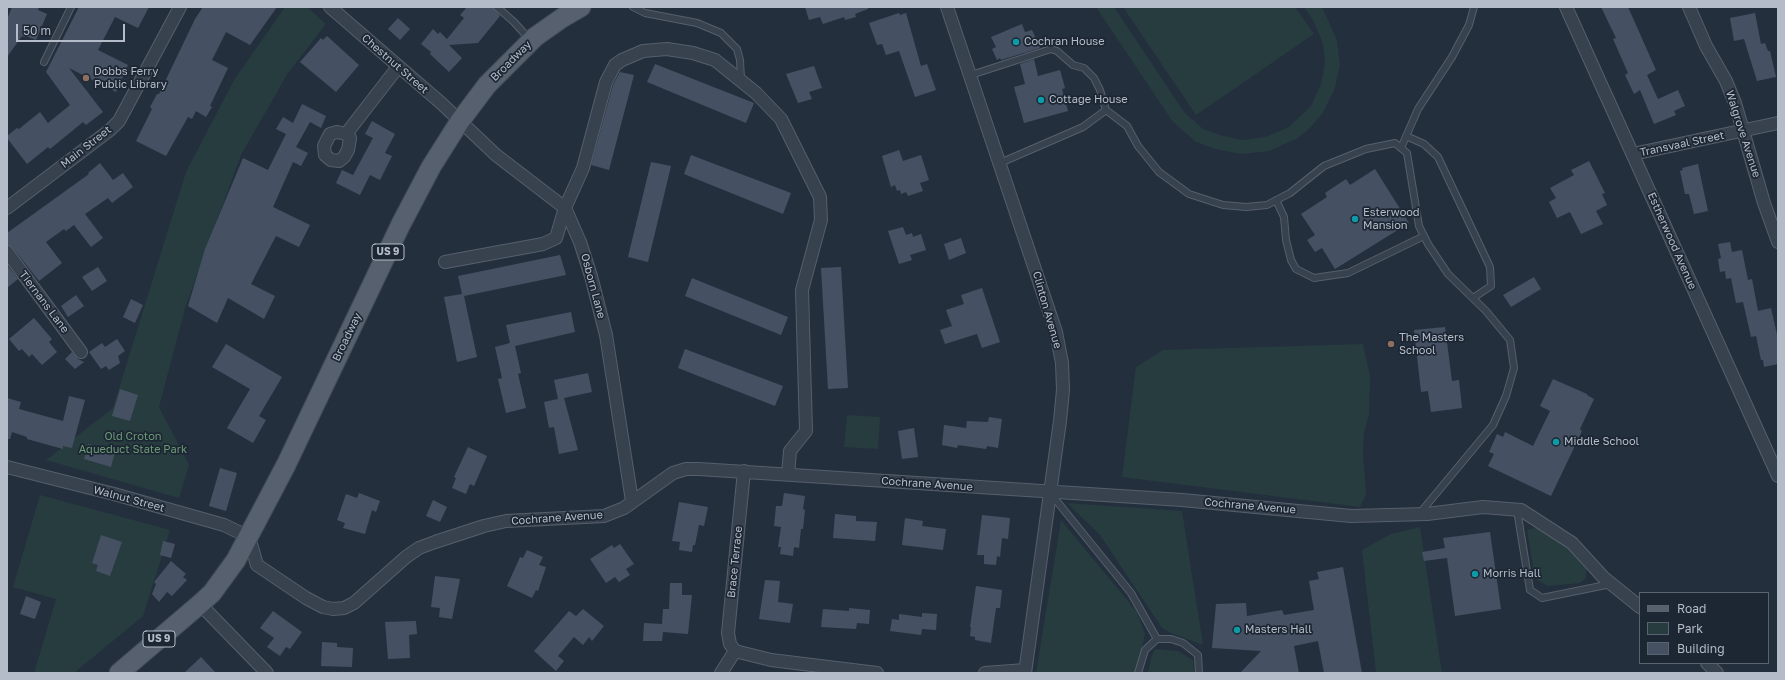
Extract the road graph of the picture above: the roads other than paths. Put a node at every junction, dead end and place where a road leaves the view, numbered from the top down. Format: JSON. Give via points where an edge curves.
{"nodes":[{"id":1,"x":70,"y":7,"type":"edge"},
{"id":2,"x":180,"y":7,"type":"edge"},
{"id":3,"x":330,"y":7,"type":"edge"},
{"id":4,"x":497,"y":7,"type":"edge"},
{"id":5,"x":581,"y":7,"type":"edge"},
{"id":6,"x":633,"y":7,"type":"edge"},
{"id":7,"x":947,"y":7,"type":"edge"},
{"id":8,"x":1474,"y":7,"type":"edge"},
{"id":9,"x":1566,"y":7,"type":"edge"},
{"id":10,"x":1689,"y":7,"type":"edge"},
{"id":11,"x":531,"y":42,"type":"junction"},
{"id":12,"x":44,"y":62,"type":"dead end"},
{"id":13,"x":398,"y":67,"type":"junction"},
{"id":14,"x":970,"y":75,"type":"junction"},
{"id":15,"x":741,"y":81,"type":"junction"},
{"id":16,"x":1106,"y":110,"type":"junction"},
{"id":17,"x":460,"y":121,"type":"junction"},
{"id":18,"x":1778,"y":124,"type":"edge"},
{"id":19,"x":1744,"y":130,"type":"junction"},
{"id":20,"x":346,"y":134,"type":"dead end"},
{"id":21,"x":1406,"y":136,"type":"junction"},
{"id":22,"x":1401,"y":148,"type":"junction"},
{"id":23,"x":1633,"y":154,"type":"junction"},
{"id":24,"x":1000,"y":163,"type":"junction"},
{"id":25,"x":1276,"y":200,"type":"junction"},
{"id":26,"x":7,"y":208,"type":"edge"},
{"id":27,"x":565,"y":208,"type":"junction"},
{"id":28,"x":1424,"y":236,"type":"junction"},
{"id":29,"x":1778,"y":242,"type":"edge"},
{"id":30,"x":7,"y":252,"type":"edge"},
{"id":31,"x":445,"y":262,"type":"dead end"},
{"id":32,"x":1473,"y":298,"type":"junction"},
{"id":33,"x":81,"y":352,"type":"dead end"},
{"id":34,"x":7,"y":467,"type":"edge"},
{"id":35,"x":744,"y":471,"type":"junction"},
{"id":36,"x":788,"y":474,"type":"junction"},
{"id":37,"x":1778,"y":476,"type":"edge"},
{"id":38,"x":1050,"y":493,"type":"junction"},
{"id":39,"x":632,"y":501,"type":"junction"},
{"id":40,"x":1517,"y":510,"type":"junction"},
{"id":41,"x":1420,"y":513,"type":"junction"},
{"id":42,"x":249,"y":537,"type":"junction"},
{"id":43,"x":1611,"y":584,"type":"junction"},
{"id":44,"x":200,"y":604,"type":"junction"},
{"id":45,"x":1639,"y":606,"type":"edge"},
{"id":46,"x":1157,"y":639,"type":"junction"},
{"id":47,"x":735,"y":651,"type":"junction"},
{"id":48,"x":1708,"y":664,"type":"edge"},
{"id":49,"x":1025,"y":672,"type":"edge"},
{"id":50,"x":119,"y":673,"type":"edge"},
{"id":51,"x":267,"y":673,"type":"edge"},
{"id":52,"x":721,"y":673,"type":"edge"},
{"id":53,"x":876,"y":673,"type":"edge"},
{"id":54,"x":985,"y":673,"type":"edge"},
{"id":55,"x":1138,"y":673,"type":"edge"},
{"id":56,"x":1200,"y":673,"type":"edge"},
{"id":57,"x":1717,"y":673,"type":"edge"}],
"edges":[{"from":1,"to":12,"type":"lane"},
{"from":2,"to":26,"type":"street","name":"Main Street","via":[[119,121]]},
{"from":3,"to":13,"type":"street","name":"Chestnut Street"},
{"from":4,"to":11,"type":"lane"},
{"from":5,"to":11,"type":"main road","name":"Broadway","number":"US 9"},
{"from":6,"to":15,"type":"lane","via":[[645,13],[698,23],[721,33],[736,49],[740,60]]},
{"from":7,"to":14,"type":"street","name":"Clinton Avenue"},
{"from":8,"to":21,"type":"lane","via":[[1469,26],[1418,109]]},
{"from":9,"to":23,"type":"street","name":"Estherwood Avenue"},
{"from":10,"to":19,"type":"street","name":"Walgrove Avenue","via":[[1706,46],[1726,81]]},
{"from":11,"to":17,"type":"main road","name":"Broadway","number":"US 9","via":[[487,85]]},
{"from":13,"to":17,"type":"street","name":"Chestnut Street"},
{"from":13,"to":20,"type":"street"},
{"from":14,"to":16,"type":"lane","via":[[1051,49],[1074,65],[1084,68],[1094,78]]},
{"from":14,"to":24,"type":"street","name":"Clinton Avenue"},
{"from":15,"to":27,"type":"street","via":[[715,60],[693,53],[667,49],[643,51],[622,60],[610,72],[583,168]]},
{"from":15,"to":36,"type":"street","via":[[781,118],[820,197],[821,220],[802,290],[806,431],[790,451]]},
{"from":16,"to":24,"type":"lane","via":[[1083,127]]},
{"from":16,"to":25,"type":"lane","via":[[1127,126],[1138,146],[1159,172],[1189,194],[1223,206],[1267,204]]},
{"from":17,"to":27,"type":"street","name":"Osborn Lane","via":[[496,155]]},
{"from":17,"to":42,"type":"main road","name":"Broadway","number":"US 9","via":[[431,167],[402,224]]},
{"from":18,"to":19,"type":"street","name":"Transvaal Street"},
{"from":19,"to":23,"type":"street","name":"Transvaal Street"},
{"from":19,"to":29,"type":"street","name":"Walgrove Avenue","via":[[1764,203]]},
{"from":21,"to":22,"type":"lane"},
{"from":21,"to":32,"type":"lane","via":[[1424,144],[1438,157],[1490,266],[1491,286]]},
{"from":22,"to":25,"type":"lane","via":[[1395,143],[1366,149],[1324,166],[1290,193]]},
{"from":22,"to":28,"type":"lane","via":[[1407,153],[1419,226]]},
{"from":23,"to":37,"type":"street","name":"Estherwood Avenue"},
{"from":24,"to":38,"type":"street","name":"Clinton Avenue","via":[[1056,332],[1062,363],[1063,390]]},
{"from":25,"to":28,"type":"lane","via":[[1284,217],[1291,260],[1296,269],[1314,278],[1348,273]]},
{"from":27,"to":31,"type":"street","via":[[556,238],[544,244]]},
{"from":27,"to":39,"type":"street","name":"Osborn Lane","via":[[591,276],[606,335]]},
{"from":28,"to":32,"type":"lane","via":[[1448,274]]},
{"from":30,"to":33,"type":"street","name":"Tiernans Lane"},
{"from":32,"to":41,"type":"lane","via":[[1510,340],[1514,368],[1506,396],[1493,425]]},
{"from":34,"to":42,"type":"street","name":"Walnut Street","via":[[224,524]]},
{"from":35,"to":36,"type":"street","name":"Cochrane Avenue"},
{"from":35,"to":39,"type":"street","name":"Cochrane Avenue","via":[[686,469],[673,473]]},
{"from":35,"to":47,"type":"street","name":"Brace Terrace","via":[[728,633],[730,644]]},
{"from":36,"to":38,"type":"street","name":"Cochrane Avenue"},
{"from":38,"to":41,"type":"street","name":"Cochrane Avenue","via":[[1182,500],[1352,516]]},
{"from":38,"to":46,"type":"lane","via":[[1131,593]]},
{"from":38,"to":49,"type":"street","name":"Clinton Avenue"},
{"from":39,"to":42,"type":"street","name":"Cochrane Avenue","via":[[604,516],[506,521],[435,542],[419,548],[354,603],[344,608],[323,607],[257,565]]},
{"from":40,"to":41,"type":"street","name":"Cochrane Avenue","via":[[1483,507]]},
{"from":40,"to":43,"type":"street","name":"Cochrane Avenue","via":[[1521,510],[1572,543]]},
{"from":40,"to":43,"type":"lane","via":[[1530,590],[1542,598]]},
{"from":42,"to":44,"type":"main road","name":"Broadway","number":"US 9","via":[[212,593]]},
{"from":43,"to":45,"type":"street","name":"Cochrane Avenue"},
{"from":44,"to":50,"type":"main road","name":"Broadway","number":"US 9"},
{"from":44,"to":51,"type":"street"},
{"from":46,"to":55,"type":"lane","via":[[1145,650]]},
{"from":46,"to":56,"type":"lane","via":[[1171,639],[1198,655]]},
{"from":47,"to":52,"type":"street"},
{"from":47,"to":53,"type":"street","via":[[771,660]]},
{"from":48,"to":57,"type":"street"},
{"from":49,"to":54,"type":"street"}]}
